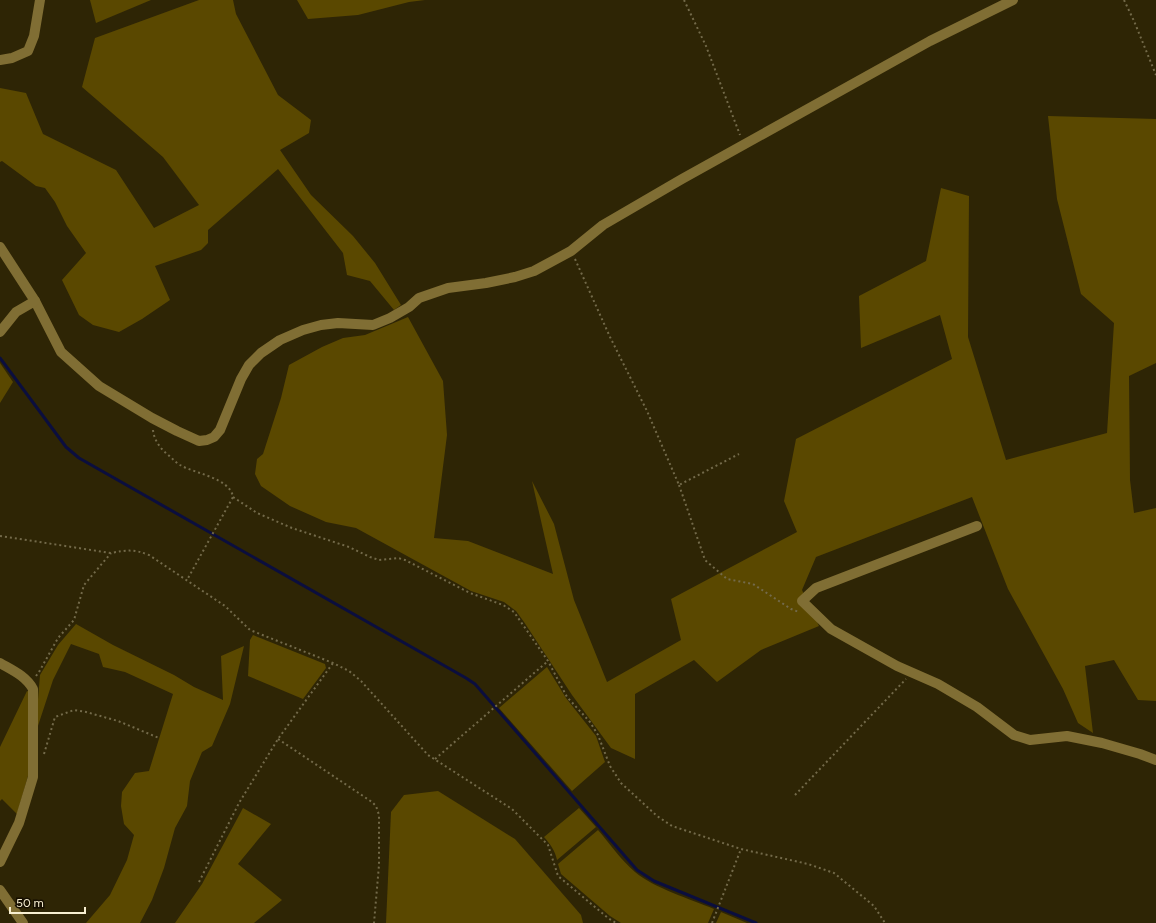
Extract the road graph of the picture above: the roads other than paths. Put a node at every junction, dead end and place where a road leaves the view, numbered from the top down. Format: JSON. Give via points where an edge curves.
{"nodes":[{"id":1,"x":40,"y":0,"type":"edge"},
{"id":2,"x":1013,"y":0,"type":"edge"},
{"id":3,"x":0,"y":60,"type":"edge"},
{"id":4,"x":0,"y":247,"type":"edge"},
{"id":5,"x":35,"y":301,"type":"junction"},
{"id":6,"x":0,"y":332,"type":"edge"},
{"id":7,"x":977,"y":526,"type":"dead end"},
{"id":8,"x":0,"y":663,"type":"edge"},
{"id":9,"x":1156,"y":760,"type":"edge"},
{"id":10,"x":0,"y":862,"type":"edge"},
{"id":11,"x":0,"y":890,"type":"edge"},
{"id":12,"x":23,"y":923,"type":"edge"}],
"edges":[{"from":1,"to":3,"type":"street","via":[[34,36],[28,51]]},
{"from":2,"to":5,"type":"street","via":[[930,41],[622,213],[571,251],[534,271],[486,283],[448,288],[419,298],[390,318],[373,324],[321,325],[280,340],[261,353],[249,366],[220,430],[207,440],[199,441],[176,431],[99,386],[61,352]]},
{"from":4,"to":5,"type":"street"},
{"from":5,"to":6,"type":"street","via":[[16,312]]},
{"from":7,"to":9,"type":"street","via":[[816,588],[802,601],[831,629],[897,666],[938,684],[976,707],[1014,736],[1030,740],[1067,736],[1102,743]]},
{"from":8,"to":10,"type":"street","via":[[22,676],[33,689],[33,777],[19,823]]},
{"from":11,"to":12,"type":"street"}]}
